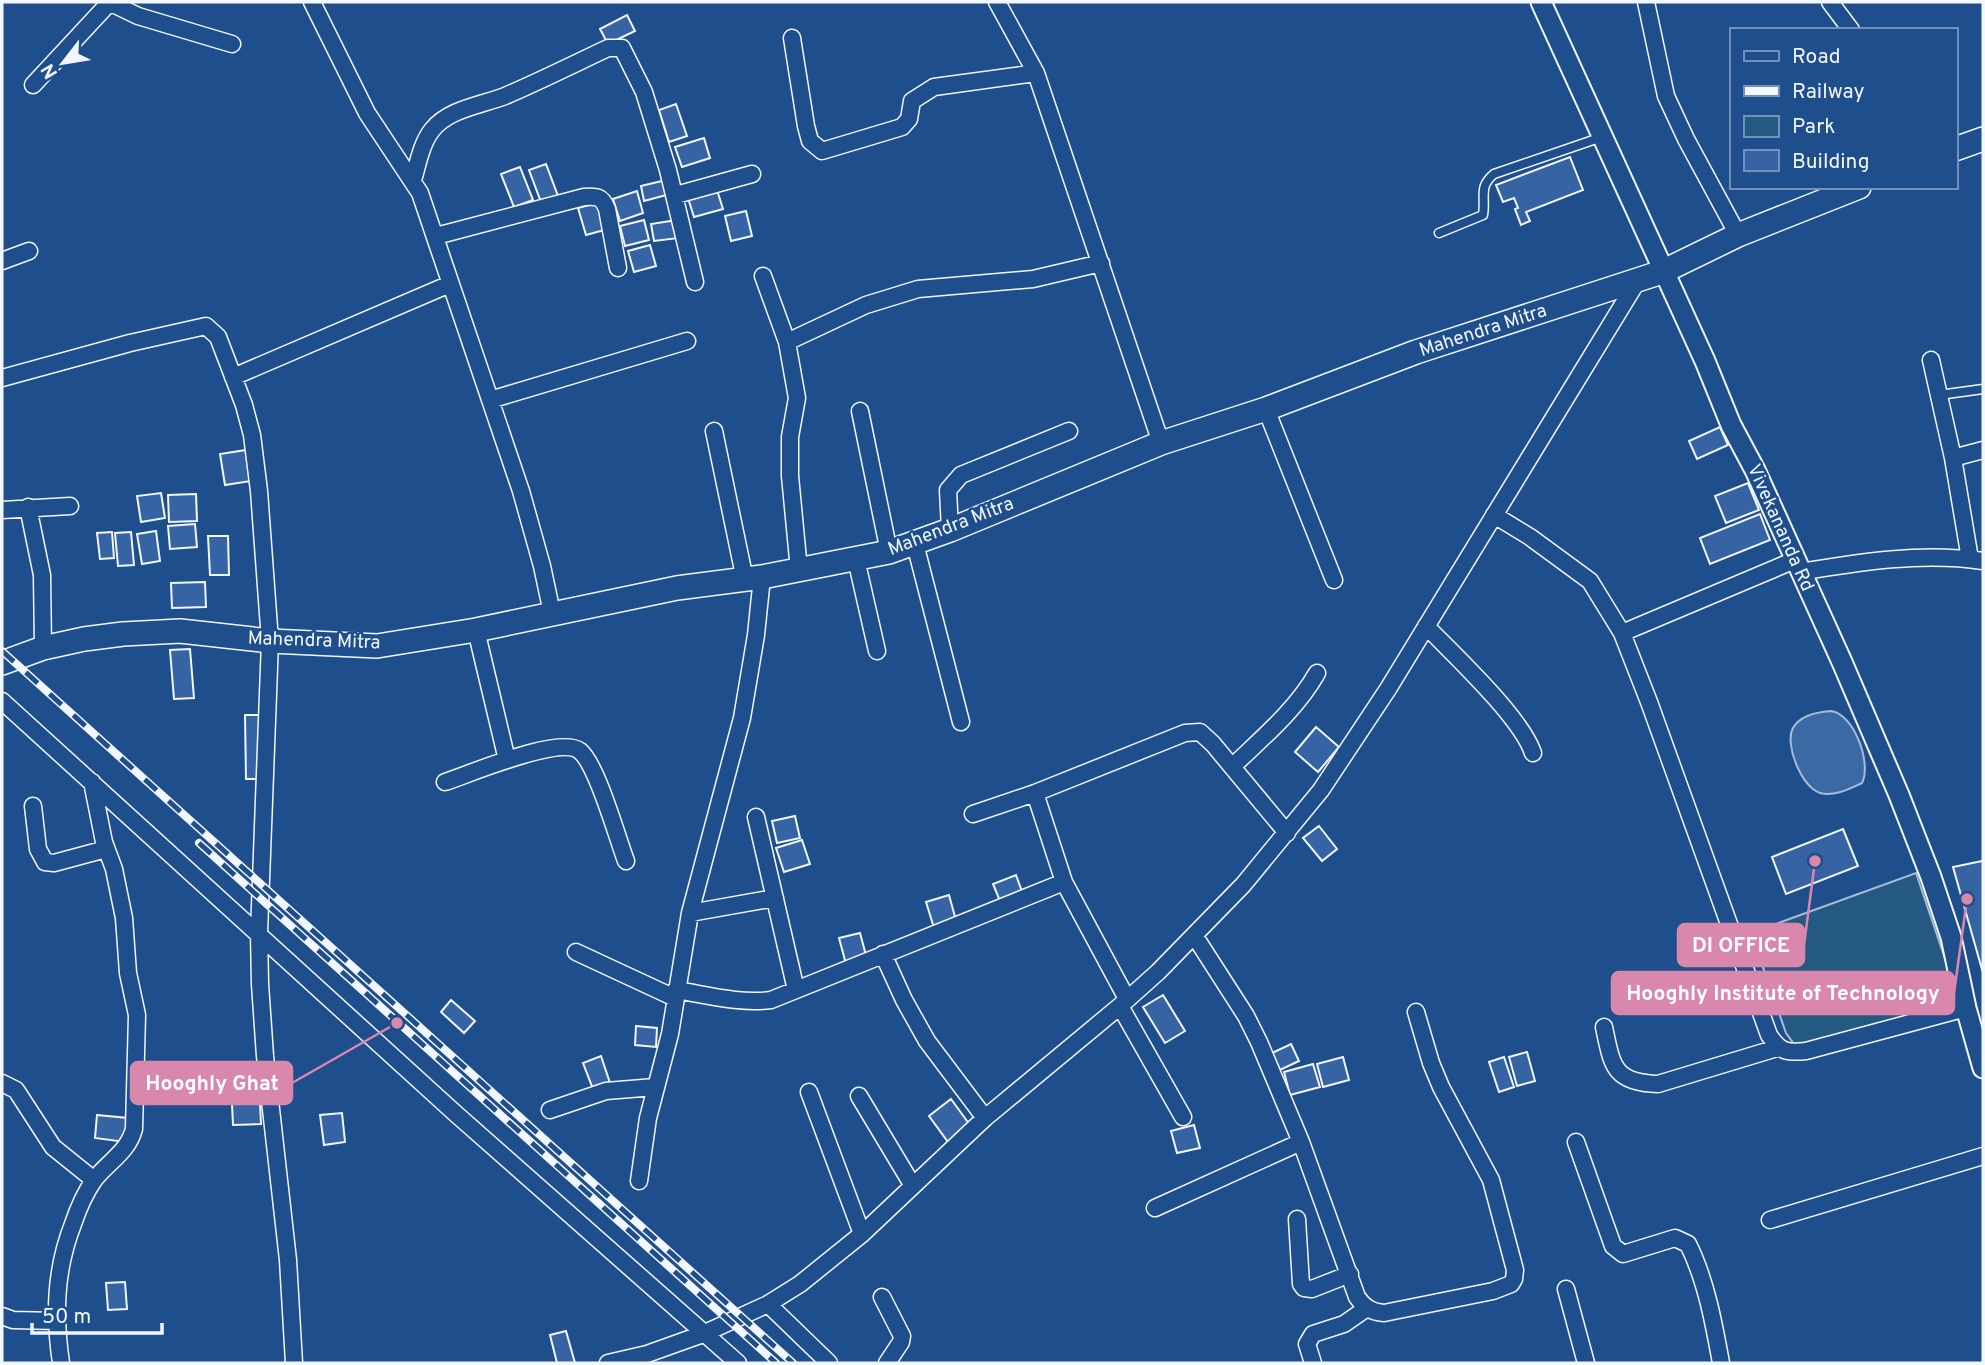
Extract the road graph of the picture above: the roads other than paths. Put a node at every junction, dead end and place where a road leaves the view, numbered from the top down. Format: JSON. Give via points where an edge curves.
{"nodes":[{"id":1,"x":109,"y":2,"type":"edge"},
{"id":2,"x":312,"y":2,"type":"edge"},
{"id":3,"x":997,"y":2,"type":"edge"},
{"id":4,"x":1541,"y":2,"type":"edge"},
{"id":5,"x":1646,"y":2,"type":"edge"},
{"id":6,"x":1830,"y":2,"type":"edge"},
{"id":7,"x":1850,"y":28,"type":"edge"},
{"id":8,"x":792,"y":38,"type":"dead end"},
{"id":9,"x":232,"y":44,"type":"dead end"},
{"id":10,"x":1036,"y":73,"type":"junction"},
{"id":11,"x":33,"y":85,"type":"dead end"},
{"id":12,"x":1602,"y":137,"type":"junction"},
{"id":13,"x":1983,"y":139,"type":"edge"},
{"id":14,"x":1957,"y":148,"type":"edge"},
{"id":15,"x":752,"y":174,"type":"dead end"},
{"id":16,"x":414,"y":180,"type":"junction"},
{"id":17,"x":1854,"y":189,"type":"edge"},
{"id":18,"x":676,"y":195,"type":"junction"},
{"id":19,"x":1439,"y":233,"type":"dead end"},
{"id":20,"x":1738,"y":235,"type":"junction"},
{"id":21,"x":436,"y":236,"type":"junction"},
{"id":22,"x":29,"y":251,"type":"dead end"},
{"id":23,"x":2,"y":261,"type":"edge"},
{"id":24,"x":1101,"y":263,"type":"junction"},
{"id":25,"x":618,"y":268,"type":"dead end"},
{"id":26,"x":1662,"y":272,"type":"junction"},
{"id":27,"x":763,"y":276,"type":"dead end"},
{"id":28,"x":1638,"y":280,"type":"junction"},
{"id":29,"x":695,"y":282,"type":"dead end"},
{"id":30,"x":450,"y":284,"type":"junction"},
{"id":31,"x":687,"y":341,"type":"dead end"},
{"id":32,"x":787,"y":342,"type":"junction"},
{"id":33,"x":1931,"y":360,"type":"dead end"},
{"id":34,"x":233,"y":377,"type":"junction"},
{"id":35,"x":2,"y":378,"type":"edge"},
{"id":36,"x":1983,"y":388,"type":"edge"},
{"id":37,"x":1939,"y":395,"type":"junction"},
{"id":38,"x":490,"y":400,"type":"junction"},
{"id":39,"x":1266,"y":409,"type":"junction"},
{"id":40,"x":860,"y":411,"type":"dead end"},
{"id":41,"x":714,"y":431,"type":"dead end"},
{"id":42,"x":1069,"y":431,"type":"dead end"},
{"id":43,"x":1161,"y":443,"type":"junction"},
{"id":44,"x":1983,"y":450,"type":"edge"},
{"id":45,"x":1953,"y":458,"type":"junction"},
{"id":46,"x":70,"y":506,"type":"dead end"},
{"id":47,"x":28,"y":507,"type":"junction"},
{"id":48,"x":2,"y":510,"type":"edge"},
{"id":49,"x":1494,"y":515,"type":"junction"},
{"id":50,"x":950,"y":530,"type":"junction"},
{"id":51,"x":915,"y":544,"type":"junction"},
{"id":52,"x":889,"y":552,"type":"junction"},
{"id":53,"x":856,"y":559,"type":"junction"},
{"id":54,"x":1976,"y":560,"type":"edge"},
{"id":55,"x":1797,"y":566,"type":"junction"},
{"id":56,"x":799,"y":570,"type":"junction"},
{"id":57,"x":753,"y":578,"type":"junction"},
{"id":58,"x":1334,"y":580,"type":"dead end"},
{"id":59,"x":552,"y":613,"type":"junction"},
{"id":60,"x":1426,"y":626,"type":"junction"},
{"id":61,"x":476,"y":630,"type":"junction"},
{"id":62,"x":1622,"y":633,"type":"junction"},
{"id":63,"x":270,"y":641,"type":"junction"},
{"id":64,"x":43,"y":649,"type":"junction"},
{"id":65,"x":877,"y":652,"type":"dead end"},
{"id":66,"x":2,"y":663,"type":"edge"},
{"id":67,"x":1317,"y":673,"type":"dead end"},
{"id":68,"x":2,"y":701,"type":"edge"},
{"id":69,"x":961,"y":722,"type":"dead end"},
{"id":70,"x":1533,"y":753,"type":"dead end"},
{"id":71,"x":507,"y":760,"type":"junction"},
{"id":72,"x":1232,"y":767,"type":"junction"},
{"id":73,"x":92,"y":782,"type":"junction"},
{"id":74,"x":445,"y":782,"type":"dead end"},
{"id":75,"x":1035,"y":793,"type":"junction"},
{"id":76,"x":33,"y":806,"type":"dead end"},
{"id":77,"x":973,"y":814,"type":"dead end"},
{"id":78,"x":756,"y":817,"type":"dead end"},
{"id":79,"x":1287,"y":833,"type":"junction"},
{"id":80,"x":106,"y":849,"type":"junction"},
{"id":81,"x":626,"y":861,"type":"dead end"},
{"id":82,"x":1064,"y":882,"type":"junction"},
{"id":83,"x":775,"y":898,"type":"junction"},
{"id":84,"x":690,"y":914,"type":"junction"},
{"id":85,"x":258,"y":933,"type":"junction"},
{"id":86,"x":1194,"y":936,"type":"junction"},
{"id":87,"x":576,"y":952,"type":"dead end"},
{"id":88,"x":883,"y":954,"type":"junction"},
{"id":89,"x":796,"y":990,"type":"junction"},
{"id":90,"x":676,"y":994,"type":"junction"},
{"id":91,"x":1124,"y":1003,"type":"junction"},
{"id":92,"x":1966,"y":1008,"type":"junction"},
{"id":93,"x":1416,"y":1012,"type":"dead end"},
{"id":94,"x":1604,"y":1027,"type":"dead end"},
{"id":95,"x":1777,"y":1048,"type":"junction"},
{"id":96,"x":1983,"y":1068,"type":"edge"},
{"id":97,"x":2,"y":1083,"type":"edge"},
{"id":98,"x":655,"y":1087,"type":"junction"},
{"id":99,"x":809,"y":1092,"type":"dead end"},
{"id":100,"x":859,"y":1096,"type":"dead end"},
{"id":101,"x":550,"y":1110,"type":"dead end"},
{"id":102,"x":1183,"y":1117,"type":"dead end"},
{"id":103,"x":985,"y":1118,"type":"junction"},
{"id":104,"x":1301,"y":1142,"type":"junction"},
{"id":105,"x":1576,"y":1142,"type":"dead end"},
{"id":106,"x":1983,"y":1156,"type":"edge"},
{"id":107,"x":94,"y":1180,"type":"junction"},
{"id":108,"x":639,"y":1181,"type":"dead end"},
{"id":109,"x":913,"y":1186,"type":"junction"},
{"id":110,"x":1155,"y":1209,"type":"dead end"},
{"id":111,"x":1297,"y":1219,"type":"dead end"},
{"id":112,"x":1770,"y":1220,"type":"dead end"},
{"id":113,"x":862,"y":1234,"type":"junction"},
{"id":114,"x":1350,"y":1274,"type":"junction"},
{"id":115,"x":1566,"y":1289,"type":"dead end"},
{"id":116,"x":882,"y":1297,"type":"dead end"},
{"id":117,"x":768,"y":1304,"type":"junction"},
{"id":118,"x":1367,"y":1308,"type":"junction"},
{"id":119,"x":2,"y":1316,"type":"edge"},
{"id":120,"x":57,"y":1321,"type":"junction"},
{"id":121,"x":703,"y":1334,"type":"junction"},
{"id":122,"x":647,"y":1359,"type":"edge"},
{"id":123,"x":61,"y":1363,"type":"edge"},
{"id":124,"x":294,"y":1363,"type":"edge"},
{"id":125,"x":608,"y":1363,"type":"edge"},
{"id":126,"x":738,"y":1363,"type":"edge"},
{"id":127,"x":829,"y":1363,"type":"edge"},
{"id":128,"x":887,"y":1363,"type":"edge"},
{"id":129,"x":1313,"y":1363,"type":"edge"},
{"id":130,"x":1586,"y":1363,"type":"edge"},
{"id":131,"x":1721,"y":1363,"type":"edge"}],
"edges":[{"from":1,"to":9,"type":"street","via":[[138,16]]},
{"from":1,"to":11,"type":"street"},
{"from":2,"to":16,"type":"street","via":[[367,113]]},
{"from":3,"to":10,"type":"street"},
{"from":4,"to":12,"type":"street","name":"Vivekananda Rd"},
{"from":5,"to":20,"type":"street","via":[[1666,96]]},
{"from":6,"to":7,"type":"street"},
{"from":8,"to":10,"type":"street","via":[[810,141],[822,150],[902,127],[909,119],[912,101],[934,87]]},
{"from":10,"to":24,"type":"street"},
{"from":12,"to":19,"type":"lane","via":[[1494,174],[1483,187],[1483,215]]},
{"from":12,"to":26,"type":"street","name":"Vivekananda Rd"},
{"from":13,"to":14,"type":"main road"},
{"from":15,"to":18,"type":"street"},
{"from":16,"to":18,"type":"street","via":[[433,128],[444,120],[618,46],[644,92]]},
{"from":16,"to":21,"type":"street"},
{"from":17,"to":20,"type":"main road","name":"Mahendra Mitra"},
{"from":18,"to":29,"type":"street"},
{"from":20,"to":26,"type":"main road","name":"Mahendra Mitra"},
{"from":21,"to":25,"type":"street","via":[[595,196],[607,209]]},
{"from":21,"to":30,"type":"street"},
{"from":22,"to":23,"type":"street"},
{"from":24,"to":32,"type":"street","via":[[1033,279],[918,289],[866,305]]},
{"from":24,"to":43,"type":"street"},
{"from":26,"to":28,"type":"main road","name":"Mahendra Mitra"},
{"from":26,"to":55,"type":"street","name":"Vivekananda Rd"},
{"from":27,"to":32,"type":"street"},
{"from":28,"to":39,"type":"main road","name":"Mahendra Mitra","via":[[1416,352]]},
{"from":28,"to":49,"type":"street"},
{"from":30,"to":34,"type":"street"},
{"from":30,"to":38,"type":"street"},
{"from":31,"to":38,"type":"street"},
{"from":32,"to":56,"type":"street","via":[[797,398],[790,463]]},
{"from":33,"to":37,"type":"street"},
{"from":34,"to":35,"type":"street","via":[[218,337],[206,326]]},
{"from":34,"to":63,"type":"street","via":[[252,435]]},
{"from":36,"to":37,"type":"lane"},
{"from":37,"to":45,"type":"street"},
{"from":38,"to":59,"type":"street","via":[[532,526]]},
{"from":39,"to":43,"type":"main road","name":"Mahendra Mitra"},
{"from":39,"to":58,"type":"street"},
{"from":40,"to":52,"type":"street"},
{"from":41,"to":57,"type":"street"},
{"from":42,"to":50,"type":"street","via":[[952,482],[948,490]]},
{"from":43,"to":50,"type":"main road","name":"Mahendra Mitra"},
{"from":44,"to":45,"type":"street"},
{"from":45,"to":54,"type":"street"},
{"from":46,"to":47,"type":"street"},
{"from":47,"to":48,"type":"street"},
{"from":47,"to":64,"type":"street","via":[[42,575]]},
{"from":49,"to":60,"type":"street"},
{"from":49,"to":62,"type":"street","via":[[1590,581]]},
{"from":50,"to":51,"type":"main road","name":"Mahendra Mitra"},
{"from":51,"to":52,"type":"main road","name":"Mahendra Mitra"},
{"from":51,"to":69,"type":"street"},
{"from":52,"to":53,"type":"main road","name":"Mahendra Mitra"},
{"from":53,"to":56,"type":"main road","name":"Mahendra Mitra"},
{"from":53,"to":65,"type":"street"},
{"from":54,"to":55,"type":"street","via":[[1904,558]]},
{"from":55,"to":62,"type":"street"},
{"from":55,"to":92,"type":"street","name":"Vivekananda Rd","via":[[1931,877],[1951,937]]},
{"from":56,"to":57,"type":"main road","name":"Mahendra Mitra"},
{"from":57,"to":59,"type":"main road","name":"Mahendra Mitra"},
{"from":57,"to":84,"type":"street","via":[[756,635],[742,718]]},
{"from":59,"to":61,"type":"main road","name":"Mahendra Mitra"},
{"from":60,"to":70,"type":"street","via":[[1492,696],[1529,741]]},
{"from":60,"to":79,"type":"street","via":[[1321,790]]},
{"from":61,"to":63,"type":"main road","name":"Mahendra Mitra","via":[[377,646]]},
{"from":61,"to":71,"type":"street"},
{"from":62,"to":95,"type":"street"},
{"from":63,"to":64,"type":"main road","name":"Mahendra Mitra","via":[[180,631],[123,634]]},
{"from":63,"to":85,"type":"street"},
{"from":64,"to":66,"type":"main road","name":"Mahendra Mitra"},
{"from":67,"to":72,"type":"street","via":[[1291,709]]},
{"from":68,"to":73,"type":"street"},
{"from":71,"to":74,"type":"street"},
{"from":71,"to":81,"type":"street","via":[[563,746],[582,752]]},
{"from":72,"to":75,"type":"street","via":[[1199,732],[1185,733]]},
{"from":72,"to":79,"type":"street"},
{"from":73,"to":80,"type":"street"},
{"from":73,"to":85,"type":"street"},
{"from":75,"to":77,"type":"street"},
{"from":75,"to":82,"type":"street"},
{"from":76,"to":80,"type":"street","via":[[37,849],[45,862]]},
{"from":78,"to":83,"type":"street"},
{"from":79,"to":86,"type":"street"},
{"from":80,"to":107,"type":"street","via":[[124,918],[137,1015],[137,1064],[132,1138]]},
{"from":82,"to":88,"type":"street"},
{"from":82,"to":91,"type":"street"},
{"from":83,"to":84,"type":"street"},
{"from":83,"to":89,"type":"street"},
{"from":84,"to":90,"type":"street"},
{"from":85,"to":121,"type":"street"},
{"from":85,"to":124,"type":"street"},
{"from":86,"to":91,"type":"street"},
{"from":86,"to":104,"type":"street","via":[[1246,1016]]},
{"from":87,"to":90,"type":"street"},
{"from":88,"to":89,"type":"street"},
{"from":88,"to":103,"type":"street","via":[[927,1041]]},
{"from":89,"to":90,"type":"street","via":[[755,1002]]},
{"from":90,"to":98,"type":"street"},
{"from":91,"to":102,"type":"street"},
{"from":91,"to":103,"type":"street"},
{"from":92,"to":95,"type":"street","via":[[1806,1051],[1789,1053]]},
{"from":92,"to":96,"type":"street","name":"Vivekananda Rd"},
{"from":93,"to":118,"type":"street","via":[[1430,1063],[1491,1180],[1514,1279],[1493,1291],[1384,1313]]},
{"from":94,"to":95,"type":"street","via":[[1618,1072],[1646,1083],[1658,1084]]},
{"from":97,"to":107,"type":"street","via":[[16,1090],[52,1147]]},
{"from":98,"to":101,"type":"street","via":[[606,1091]]},
{"from":98,"to":108,"type":"street"},
{"from":99,"to":113,"type":"street"},
{"from":100,"to":109,"type":"street"},
{"from":103,"to":109,"type":"street"},
{"from":104,"to":110,"type":"street"},
{"from":104,"to":114,"type":"street"},
{"from":105,"to":131,"type":"street","via":[[1613,1246],[1623,1254],[1675,1238],[1688,1244],[1715,1326]]},
{"from":106,"to":112,"type":"street"},
{"from":107,"to":120,"type":"street","via":[[79,1206],[58,1269]]},
{"from":109,"to":113,"type":"street"},
{"from":111,"to":114,"type":"street","via":[[1304,1289]]},
{"from":113,"to":117,"type":"street"},
{"from":114,"to":118,"type":"street","via":[[1357,1297]]},
{"from":115,"to":130,"type":"street"},
{"from":116,"to":128,"type":"street","via":[[902,1336]]},
{"from":117,"to":121,"type":"street"},
{"from":117,"to":127,"type":"street"},
{"from":118,"to":129,"type":"street","via":[[1308,1339]]},
{"from":119,"to":120,"type":"street"},
{"from":120,"to":123,"type":"street"},
{"from":121,"to":122,"type":"street"},
{"from":121,"to":126,"type":"street"},
{"from":122,"to":125,"type":"street"}]}
